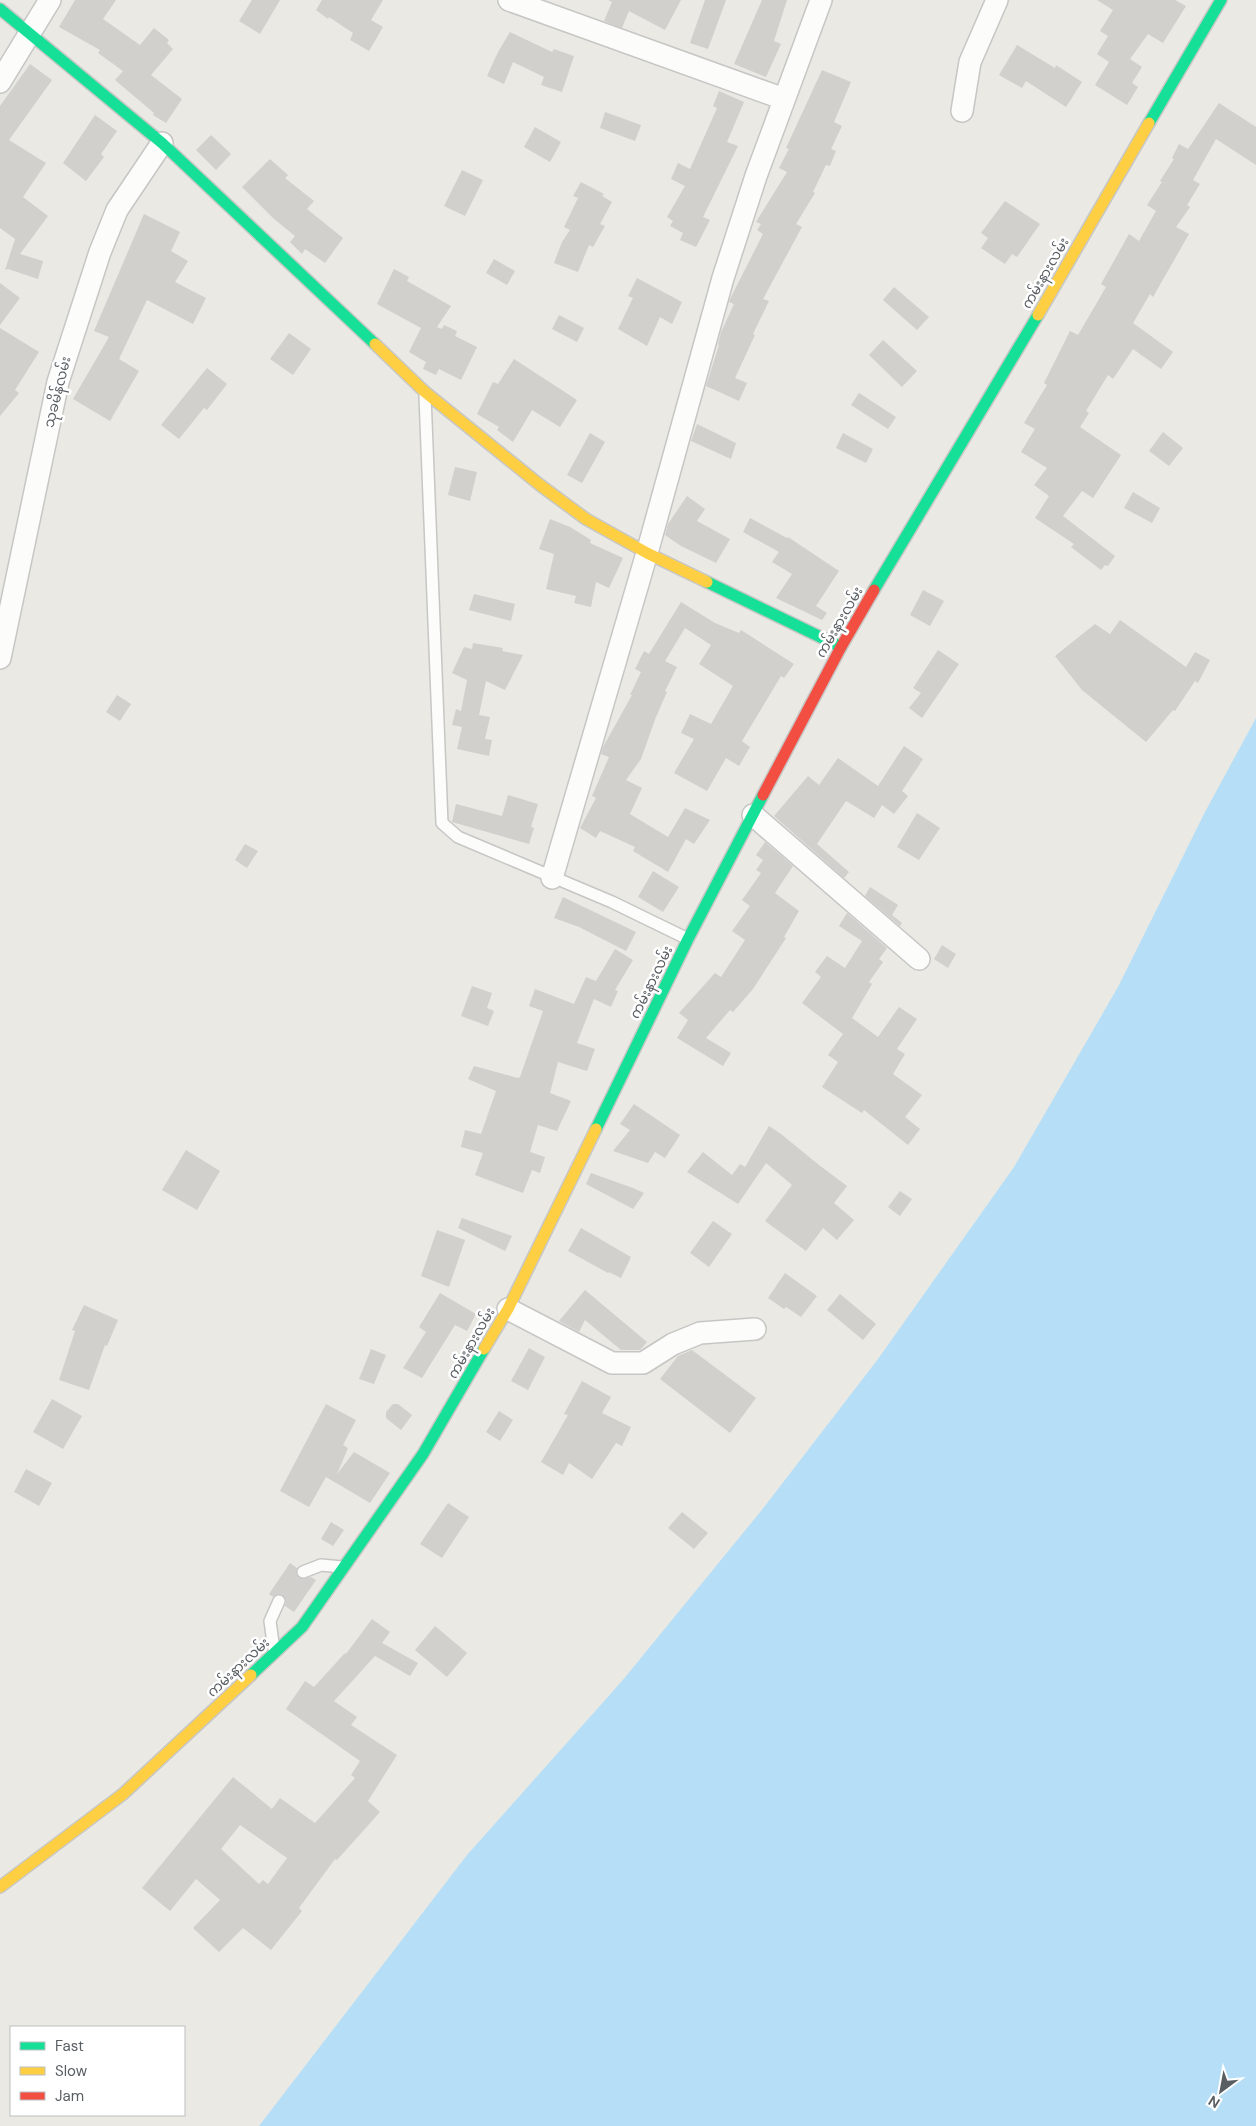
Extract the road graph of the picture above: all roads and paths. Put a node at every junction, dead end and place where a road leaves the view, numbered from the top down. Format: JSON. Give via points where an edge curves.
{"nodes":[{"id":1,"x":50,"y":0,"type":"edge"},
{"id":2,"x":509,"y":0,"type":"edge"},
{"id":3,"x":821,"y":0,"type":"edge"},
{"id":4,"x":997,"y":0,"type":"edge"},
{"id":5,"x":1221,"y":0,"type":"edge"},
{"id":6,"x":0,"y":9,"type":"edge"},
{"id":7,"x":29,"y":35,"type":"junction"},
{"id":8,"x":0,"y":82,"type":"edge"},
{"id":9,"x":784,"y":99,"type":"junction"},
{"id":10,"x":962,"y":111,"type":"dead end"},
{"id":11,"x":162,"y":143,"type":"junction"},
{"id":12,"x":425,"y":392,"type":"junction"},
{"id":13,"x":647,"y":553,"type":"junction"},
{"id":14,"x":4,"y":618,"type":"edge"},
{"id":15,"x":841,"y":647,"type":"junction"},
{"id":16,"x":0,"y":658,"type":"edge"},
{"id":17,"x":753,"y":815,"type":"junction"},
{"id":18,"x":552,"y":878,"type":"junction"},
{"id":19,"x":688,"y":939,"type":"junction"},
{"id":20,"x":919,"y":959,"type":"dead end"},
{"id":21,"x":508,"y":1309,"type":"junction"},
{"id":22,"x":755,"y":1329,"type":"dead end"},
{"id":23,"x":344,"y":1567,"type":"junction"},
{"id":24,"x":303,"y":1572,"type":"dead end"},
{"id":25,"x":279,"y":1601,"type":"dead end"},
{"id":26,"x":274,"y":1653,"type":"junction"},
{"id":27,"x":0,"y":1887,"type":"edge"}],
"edges":[{"from":1,"to":7,"type":"street"},
{"from":2,"to":9,"type":"street"},
{"from":3,"to":9,"type":"street"},
{"from":4,"to":10,"type":"street","via":[[970,62]]},
{"from":5,"to":15,"type":"main road","name":"ကမ်းနားလမ်း"},
{"from":6,"to":7,"type":"main road"},
{"from":7,"to":8,"type":"street"},
{"from":7,"to":11,"type":"main road"},
{"from":9,"to":13,"type":"street","via":[[723,278]]},
{"from":11,"to":12,"type":"main road"},
{"from":11,"to":14,"type":"street","name":"သုခမိန်လမ်း","via":[[117,210],[100,252],[58,382]]},
{"from":12,"to":13,"type":"main road","via":[[578,513]]},
{"from":12,"to":18,"type":"lane","via":[[442,823],[458,837]]},
{"from":13,"to":15,"type":"main road"},
{"from":13,"to":18,"type":"street"},
{"from":14,"to":16,"type":"street","name":"သုခမိန်လမ်း"},
{"from":15,"to":17,"type":"main road","name":"ကမ်းနားလမ်း"},
{"from":17,"to":19,"type":"main road","name":"ကမ်းနားလမ်း"},
{"from":17,"to":20,"type":"street"},
{"from":18,"to":19,"type":"lane","via":[[612,902]]},
{"from":19,"to":21,"type":"main road","name":"ကမ်းနားလမ်း"},
{"from":21,"to":22,"type":"street","via":[[612,1363],[643,1363],[673,1344],[700,1333]]},
{"from":21,"to":23,"type":"main road","name":"ကမ်းနားလမ်း","via":[[423,1454]]},
{"from":23,"to":24,"type":"lane","via":[[321,1565]]},
{"from":23,"to":26,"type":"main road","name":"ကမ်းနားလမ်း","via":[[302,1627]]},
{"from":25,"to":26,"type":"lane","via":[[270,1621]]},
{"from":26,"to":27,"type":"main road","name":"ကမ်းနားလမ်း","via":[[123,1794]]}]}
